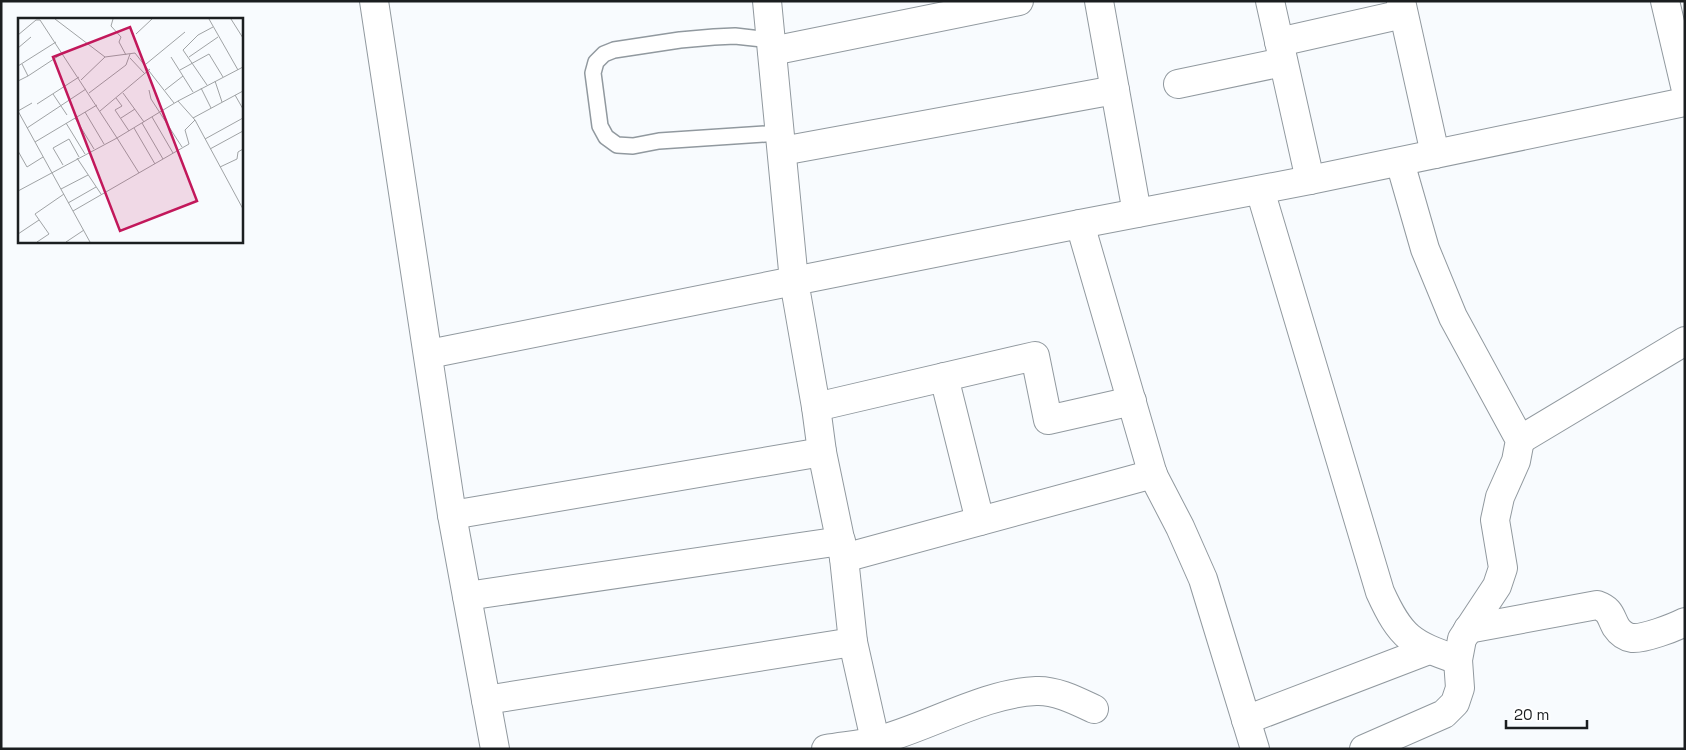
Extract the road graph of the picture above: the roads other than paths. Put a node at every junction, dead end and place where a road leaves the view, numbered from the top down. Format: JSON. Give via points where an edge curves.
{"nodes":[{"id":1,"x":374,"y":1,"type":"edge"},
{"id":2,"x":767,"y":1,"type":"edge"},
{"id":3,"x":1019,"y":1,"type":"edge"},
{"id":4,"x":1100,"y":1,"type":"edge"},
{"id":5,"x":1270,"y":1,"type":"edge"},
{"id":6,"x":1665,"y":1,"type":"edge"},
{"id":7,"x":1402,"y":7,"type":"edge"},
{"id":8,"x":771,"y":45,"type":"junction"},
{"id":9,"x":1281,"y":52,"type":"junction"},
{"id":10,"x":1178,"y":84,"type":"dead end"},
{"id":11,"x":1685,"y":86,"type":"edge"},
{"id":12,"x":1115,"y":90,"type":"junction"},
{"id":13,"x":1685,"y":102,"type":"edge"},
{"id":14,"x":781,"y":142,"type":"junction"},
{"id":15,"x":1435,"y":154,"type":"junction"},
{"id":16,"x":1400,"y":162,"type":"junction"},
{"id":17,"x":1310,"y":180,"type":"junction"},
{"id":18,"x":1260,"y":190,"type":"junction"},
{"id":19,"x":1137,"y":213,"type":"junction"},
{"id":20,"x":1080,"y":224,"type":"junction"},
{"id":21,"x":794,"y":281,"type":"junction"},
{"id":22,"x":1685,"y":340,"type":"edge"},
{"id":23,"x":429,"y":354,"type":"junction"},
{"id":24,"x":944,"y":377,"type":"junction"},
{"id":25,"x":1132,"y":401,"type":"junction"},
{"id":26,"x":816,"y":407,"type":"junction"},
{"id":27,"x":1520,"y":440,"type":"junction"},
{"id":28,"x":822,"y":452,"type":"junction"},
{"id":29,"x":1153,"y":474,"type":"junction"},
{"id":30,"x":452,"y":515,"type":"junction"},
{"id":31,"x":980,"y":521,"type":"junction"},
{"id":32,"x":842,"y":549,"type":"junction"},
{"id":33,"x":467,"y":596,"type":"junction"},
{"id":34,"x":1685,"y":622,"type":"edge"},
{"id":35,"x":1468,"y":629,"type":"junction"},
{"id":36,"x":853,"y":642,"type":"junction"},
{"id":37,"x":1429,"y":650,"type":"junction"},
{"id":38,"x":1458,"y":660,"type":"junction"},
{"id":39,"x":486,"y":700,"type":"junction"},
{"id":40,"x":1094,"y":709,"type":"dead end"},
{"id":41,"x":1246,"y":720,"type":"junction"},
{"id":42,"x":876,"y":745,"type":"edge"},
{"id":43,"x":495,"y":749,"type":"edge"},
{"id":44,"x":826,"y":749,"type":"edge"},
{"id":45,"x":1254,"y":749,"type":"edge"},
{"id":46,"x":1364,"y":749,"type":"edge"}],
"edges":[{"from":1,"to":23,"type":"street"},
{"from":2,"to":8,"type":"street"},
{"from":3,"to":8,"type":"street"},
{"from":4,"to":12,"type":"street"},
{"from":5,"to":9,"type":"street"},
{"from":6,"to":11,"type":"street"},
{"from":7,"to":9,"type":"street"},
{"from":7,"to":15,"type":"street"},
{"from":8,"to":14,"type":"street"},
{"from":8,"to":14,"type":"lane","via":[[735,36],[614,50],[596,62],[593,73],[600,126],[606,137],[617,146],[659,141]]},
{"from":9,"to":10,"type":"street"},
{"from":9,"to":17,"type":"street"},
{"from":12,"to":14,"type":"street"},
{"from":12,"to":19,"type":"street"},
{"from":13,"to":15,"type":"street"},
{"from":14,"to":21,"type":"street"},
{"from":15,"to":16,"type":"street"},
{"from":16,"to":17,"type":"street"},
{"from":16,"to":27,"type":"street","via":[[1425,249],[1453,317]]},
{"from":17,"to":18,"type":"street"},
{"from":18,"to":19,"type":"street"},
{"from":18,"to":37,"type":"street","via":[[1380,592],[1392,618],[1409,638]]},
{"from":19,"to":20,"type":"street"},
{"from":20,"to":21,"type":"street"},
{"from":20,"to":25,"type":"street"},
{"from":21,"to":23,"type":"street"},
{"from":21,"to":26,"type":"street"},
{"from":22,"to":27,"type":"street"},
{"from":23,"to":30,"type":"street"},
{"from":24,"to":25,"type":"street","via":[[1035,356],[1048,420]]},
{"from":24,"to":26,"type":"street"},
{"from":24,"to":31,"type":"street"},
{"from":25,"to":29,"type":"street"},
{"from":26,"to":28,"type":"street"},
{"from":27,"to":35,"type":"street","via":[[1495,520],[1503,568],[1497,586]]},
{"from":28,"to":30,"type":"street"},
{"from":28,"to":32,"type":"street"},
{"from":29,"to":31,"type":"street"},
{"from":29,"to":41,"type":"street","via":[[1203,579]]},
{"from":30,"to":33,"type":"street"},
{"from":31,"to":32,"type":"street"},
{"from":32,"to":33,"type":"street"},
{"from":32,"to":36,"type":"street"},
{"from":33,"to":39,"type":"street"},
{"from":34,"to":35,"type":"street","via":[[1633,638],[1624,635],[1611,614],[1597,605]]},
{"from":35,"to":38,"type":"street","via":[[1462,639]]},
{"from":36,"to":39,"type":"street"},
{"from":36,"to":42,"type":"street"},
{"from":37,"to":38,"type":"street"},
{"from":37,"to":41,"type":"street"},
{"from":38,"to":46,"type":"street","via":[[1460,688],[1455,703],[1444,714]]},
{"from":39,"to":43,"type":"street"},
{"from":40,"to":42,"type":"street","via":[[1038,690],[990,701]]},
{"from":41,"to":45,"type":"street"},
{"from":42,"to":44,"type":"street"}]}
